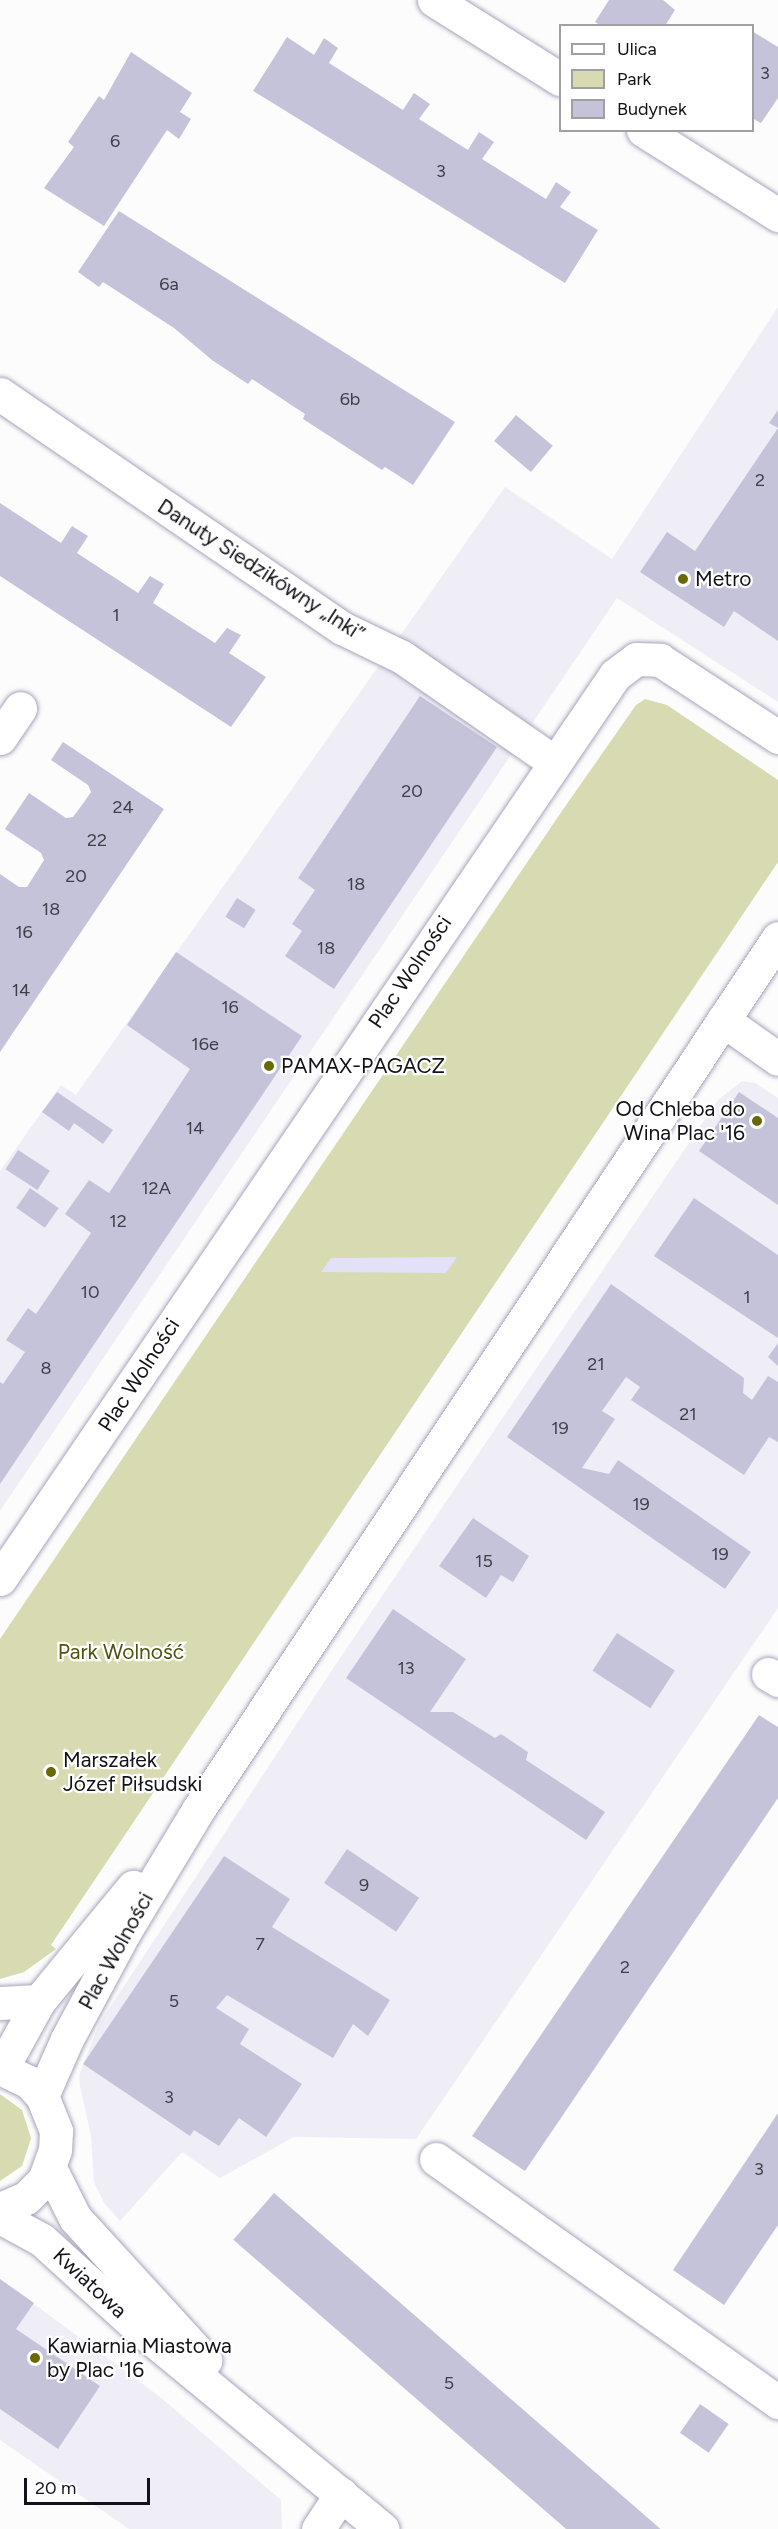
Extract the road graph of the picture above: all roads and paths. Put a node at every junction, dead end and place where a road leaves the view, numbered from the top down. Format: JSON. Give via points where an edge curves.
{"nodes":[{"id":1,"x":434,"y":0,"type":"edge"},
{"id":2,"x":559,"y":78,"type":"edge"},
{"id":3,"x":646,"y":132,"type":"edge"},
{"id":4,"x":778,"y":215,"type":"edge"},
{"id":5,"x":0,"y":394,"type":"edge"},
{"id":6,"x":20,"y":708,"type":"dead end"},
{"id":7,"x":778,"y":737,"type":"edge"},
{"id":8,"x":0,"y":738,"type":"edge"},
{"id":9,"x":554,"y":762,"type":"junction"},
{"id":10,"x":778,"y":938,"type":"edge"},
{"id":11,"x":723,"y":1020,"type":"junction"},
{"id":12,"x":778,"y":1059,"type":"edge"},
{"id":13,"x":0,"y":1579,"type":"edge"},
{"id":14,"x":198,"y":1810,"type":"junction"},
{"id":15,"x":39,"y":2001,"type":"junction"},
{"id":16,"x":0,"y":2003,"type":"edge"},
{"id":17,"x":1,"y":2068,"type":"edge"},
{"id":18,"x":42,"y":2096,"type":"junction"},
{"id":19,"x":436,"y":2159,"type":"dead end"},
{"id":20,"x":50,"y":2168,"type":"junction"},
{"id":21,"x":0,"y":2210,"type":"edge"},
{"id":22,"x":0,"y":2217,"type":"edge"},
{"id":23,"x":778,"y":2402,"type":"edge"},
{"id":24,"x":287,"y":2446,"type":"junction"},
{"id":25,"x":340,"y":2494,"type":"junction"},
{"id":26,"x":318,"y":2529,"type":"edge"},
{"id":27,"x":382,"y":2529,"type":"edge"}],
"edges":[{"from":1,"to":2,"type":"street"},
{"from":3,"to":4,"type":"street"},
{"from":5,"to":9,"type":"street","name":"Danuty Siedzikówny „Inki”","via":[[342,628],[402,657]]},
{"from":6,"to":8,"type":"street"},
{"from":7,"to":9,"type":"street","name":"Plac Wolności","via":[[660,660],[636,659],[615,675]]},
{"from":9,"to":13,"type":"street","name":"Plac Wolności"},
{"from":10,"to":11,"type":"street","name":"Plac Wolności"},
{"from":11,"to":12,"type":"street"},
{"from":11,"to":14,"type":"street","name":"Plac Wolności"},
{"from":14,"to":15,"type":"street","name":"Plac Wolności"},
{"from":14,"to":18,"type":"street","name":"Plac Wolności","via":[[125,1931],[67,2039]]},
{"from":15,"to":16,"type":"street"},
{"from":15,"to":17,"type":"street","name":"Plac Wolności"},
{"from":17,"to":18,"type":"street","via":[[29,2082]]},
{"from":18,"to":20,"type":"street","via":[[56,2131]]},
{"from":19,"to":23,"type":"street"},
{"from":20,"to":21,"type":"street","via":[[26,2199]]},
{"from":20,"to":24,"type":"street","name":"Kwiatowa","via":[[75,2217]]},
{"from":22,"to":24,"type":"street","name":"Kwiatowa","via":[[42,2240],[141,2330]]},
{"from":24,"to":25,"type":"street","name":"Kwiatowa"},
{"from":25,"to":26,"type":"street"},
{"from":25,"to":27,"type":"street","name":"Kwiatowa"}]}
